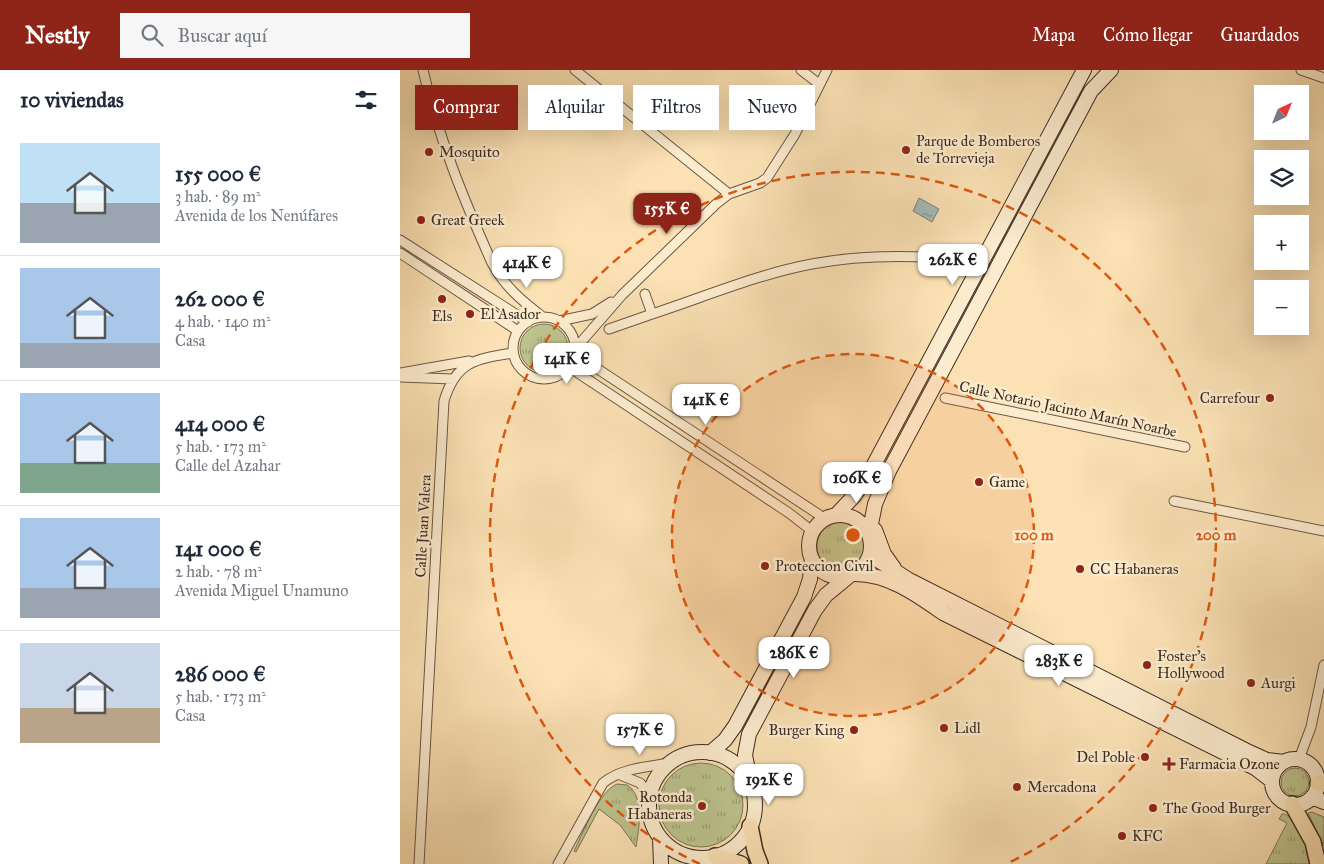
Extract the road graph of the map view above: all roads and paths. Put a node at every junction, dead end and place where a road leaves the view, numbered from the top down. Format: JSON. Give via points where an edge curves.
{"nodes":[{"id":1,"x":424,"y":70,"type":"edge"},
{"id":2,"x":575,"y":70,"type":"edge"},
{"id":3,"x":800,"y":70,"type":"edge"},
{"id":4,"x":818,"y":70,"type":"edge"},
{"id":5,"x":827,"y":70,"type":"edge"},
{"id":6,"x":1084,"y":70,"type":"edge"},
{"id":7,"x":1111,"y":70,"type":"edge"},
{"id":8,"x":1301,"y":70,"type":"edge"},
{"id":9,"x":1324,"y":78,"type":"edge"},
{"id":10,"x":819,"y":84,"type":"junction"},
{"id":11,"x":729,"y":194,"type":"junction"},
{"id":12,"x":400,"y":240,"type":"edge"},
{"id":13,"x":400,"y":252,"type":"edge"},
{"id":14,"x":968,"y":260,"type":"dead end"},
{"id":15,"x":645,"y":294,"type":"dead end"},
{"id":16,"x":622,"y":295,"type":"junction"},
{"id":17,"x":652,"y":314,"type":"junction"},
{"id":18,"x":543,"y":317,"type":"junction"},
{"id":19,"x":559,"y":321,"type":"junction"},
{"id":20,"x":528,"y":322,"type":"junction"},
{"id":21,"x":609,"y":328,"type":"dead end"},
{"id":22,"x":518,"y":331,"type":"junction"},
{"id":23,"x":575,"y":351,"type":"junction"},
{"id":24,"x":513,"y":353,"type":"junction"},
{"id":25,"x":474,"y":360,"type":"junction"},
{"id":26,"x":569,"y":367,"type":"junction"},
{"id":27,"x":400,"y":373,"type":"edge"},
{"id":28,"x":400,"y":377,"type":"edge"},
{"id":29,"x":453,"y":379,"type":"junction"},
{"id":30,"x":945,"y":398,"type":"dead end"},
{"id":31,"x":1185,"y":448,"type":"dead end"},
{"id":32,"x":1174,"y":501,"type":"dead end"},
{"id":33,"x":831,"y":516,"type":"junction"},
{"id":34,"x":872,"y":518,"type":"junction"},
{"id":35,"x":812,"y":531,"type":"junction"},
{"id":36,"x":1324,"y":531,"type":"edge"},
{"id":37,"x":869,"y":534,"type":"junction"},
{"id":38,"x":870,"y":555,"type":"junction"},
{"id":39,"x":812,"y":559,"type":"junction"},
{"id":40,"x":851,"y":575,"type":"junction"},
{"id":41,"x":902,"y":576,"type":"junction"},
{"id":42,"x":1324,"y":665,"type":"edge"},
{"id":43,"x":710,"y":753,"type":"junction"},
{"id":44,"x":1299,"y":759,"type":"junction"},
{"id":45,"x":1284,"y":762,"type":"junction"},
{"id":46,"x":670,"y":763,"type":"junction"},
{"id":47,"x":617,"y":774,"type":"junction"},
{"id":48,"x":1272,"y":781,"type":"junction"},
{"id":49,"x":1321,"y":783,"type":"edge"},
{"id":50,"x":751,"y":786,"type":"junction"},
{"id":51,"x":650,"y":796,"type":"junction"},
{"id":52,"x":1318,"y":800,"type":"edge"},
{"id":53,"x":1292,"y":804,"type":"junction"},
{"id":54,"x":750,"y":826,"type":"junction"},
{"id":55,"x":660,"y":838,"type":"junction"},
{"id":56,"x":704,"y":860,"type":"edge"},
{"id":57,"x":420,"y":864,"type":"edge"},
{"id":58,"x":558,"y":864,"type":"edge"},
{"id":59,"x":661,"y":864,"type":"edge"},
{"id":60,"x":741,"y":864,"type":"edge"},
{"id":61,"x":760,"y":864,"type":"edge"},
{"id":62,"x":1318,"y":864,"type":"edge"}],
"edges":[{"from":1,"to":18,"type":"street","via":[[433,112],[450,163],[494,268],[511,291]]},
{"from":2,"to":11,"type":"street"},
{"from":3,"to":10,"type":"street"},
{"from":4,"to":10,"type":"street"},
{"from":5,"to":10,"type":"street"},
{"from":6,"to":33,"type":"main road","via":[[874,465],[856,495]]},
{"from":7,"to":34,"type":"main road","via":[[1091,90],[889,471]]},
{"from":8,"to":9,"type":"street"},
{"from":10,"to":11,"type":"street","via":[[795,134],[767,178]]},
{"from":11,"to":16,"type":"street"},
{"from":12,"to":20,"type":"street"},
{"from":13,"to":22,"type":"street"},
{"from":14,"to":17,"type":"street","via":[[906,256],[812,264]]},
{"from":15,"to":17,"type":"street"},
{"from":16,"to":19,"type":"street","via":[[592,314]]},
{"from":16,"to":23,"type":"street"},
{"from":17,"to":21,"type":"street"},
{"from":18,"to":19,"type":"street"},
{"from":18,"to":20,"type":"street"},
{"from":19,"to":23,"type":"street","via":[[573,337]]},
{"from":20,"to":22,"type":"street"},
{"from":22,"to":24,"type":"street"},
{"from":23,"to":26,"type":"street"},
{"from":23,"to":33,"type":"street"},
{"from":24,"to":25,"type":"street"},
{"from":24,"to":26,"type":"street","via":[[520,368],[534,378],[551,379]]},
{"from":25,"to":27,"type":"street"},
{"from":25,"to":29,"type":"street","name":"Calle Juan Valera"},
{"from":26,"to":35,"type":"street"},
{"from":28,"to":29,"type":"street"},
{"from":29,"to":57,"type":"street","name":"Calle Juan Valera","via":[[444,401]]},
{"from":30,"to":31,"type":"street","name":"Calle Notario Jacinto Marín Noarbe"},
{"from":32,"to":36,"type":"street"},
{"from":33,"to":35,"type":"main road"},
{"from":33,"to":37,"type":"main road","via":[[856,519]]},
{"from":34,"to":37,"type":"main road"},
{"from":34,"to":41,"type":"main road","via":[[880,545]]},
{"from":35,"to":39,"type":"main road","via":[[808,545]]},
{"from":37,"to":38,"type":"main road"},
{"from":38,"to":40,"type":"main road","via":[[864,566]]},
{"from":38,"to":41,"type":"main road"},
{"from":39,"to":40,"type":"main road","via":[[816,566],[831,576]]},
{"from":39,"to":43,"type":"main road","via":[[810,579],[799,606],[735,726]]},
{"from":40,"to":48,"type":"main road","via":[[872,575],[890,581],[942,613],[1255,768]]},
{"from":40,"to":50,"type":"main road","via":[[815,610],[749,734],[745,755]]},
{"from":41,"to":45,"type":"main road","via":[[1245,750],[1267,760]]},
{"from":42,"to":44,"type":"street","via":[[1311,727]]},
{"from":43,"to":46,"type":"main road","via":[[690,754]]},
{"from":43,"to":50,"type":"main road","via":[[739,768]]},
{"from":44,"to":45,"type":"main road"},
{"from":44,"to":49,"type":"main road","via":[[1315,770]]},
{"from":45,"to":48,"type":"main road"},
{"from":46,"to":47,"type":"street"},
{"from":46,"to":51,"type":"main road","via":[[655,781]]},
{"from":47,"to":51,"type":"street","via":[[640,783]]},
{"from":47,"to":58,"type":"street","via":[[603,783]]},
{"from":48,"to":53,"type":"main road","via":[[1277,795]]},
{"from":49,"to":52,"type":"main road"},
{"from":50,"to":54,"type":"main road","via":[[754,804]]},
{"from":51,"to":55,"type":"main road","via":[[650,816]]},
{"from":52,"to":53,"type":"main road"},
{"from":53,"to":62,"type":"highway","via":[[1314,842]]},
{"from":54,"to":56,"type":"main road","via":[[736,845]]},
{"from":54,"to":61,"type":"highway"},
{"from":55,"to":56,"type":"main road","via":[[679,853]]},
{"from":55,"to":59,"type":"main road"},
{"from":56,"to":60,"type":"highway"}]}
